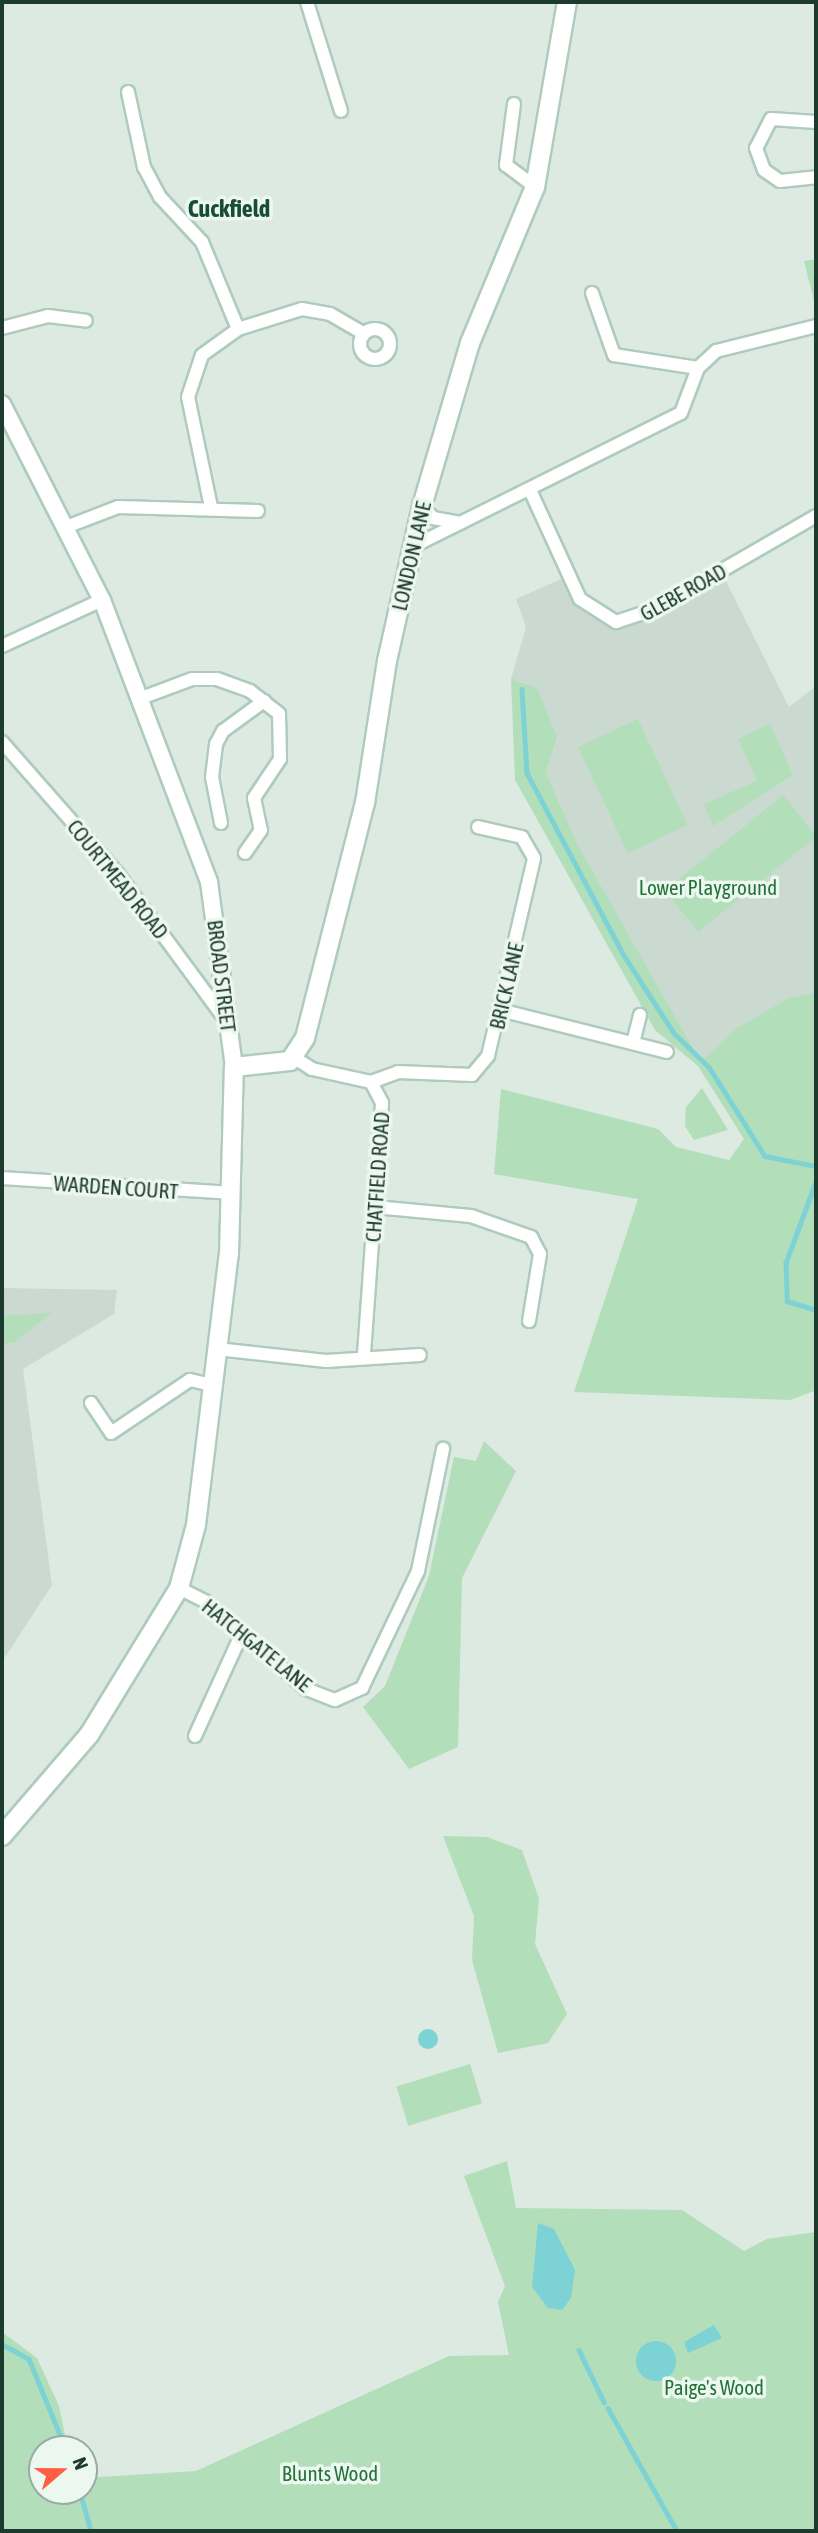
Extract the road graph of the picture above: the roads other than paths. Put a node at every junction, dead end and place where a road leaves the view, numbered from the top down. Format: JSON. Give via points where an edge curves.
{"nodes":[{"id":1,"x":307,"y":2,"type":"edge"},
{"id":2,"x":567,"y":2,"type":"edge"},
{"id":3,"x":128,"y":92,"type":"dead end"},
{"id":4,"x":514,"y":104,"type":"dead end"},
{"id":5,"x":341,"y":111,"type":"dead end"},
{"id":6,"x":816,"y":122,"type":"edge"},
{"id":7,"x":816,"y":177,"type":"edge"},
{"id":8,"x":535,"y":187,"type":"junction"},
{"id":9,"x":592,"y":293,"type":"dead end"},
{"id":10,"x":86,"y":321,"type":"dead end"},
{"id":11,"x":816,"y":326,"type":"edge"},
{"id":12,"x":2,"y":328,"type":"edge"},
{"id":13,"x":238,"y":329,"type":"junction"},
{"id":14,"x":364,"y":334,"type":"dead end"},
{"id":15,"x":698,"y":368,"type":"junction"},
{"id":16,"x":2,"y":404,"type":"edge"},
{"id":17,"x":530,"y":490,"type":"junction"},
{"id":18,"x":422,"y":506,"type":"junction"},
{"id":19,"x":211,"y":507,"type":"junction"},
{"id":20,"x":258,"y":511,"type":"dead end"},
{"id":21,"x":816,"y":516,"type":"edge"},
{"id":22,"x":461,"y":523,"type":"junction"},
{"id":23,"x":66,"y":527,"type":"junction"},
{"id":24,"x":414,"y":546,"type":"junction"},
{"id":25,"x":102,"y":600,"type":"junction"},
{"id":26,"x":2,"y":646,"type":"edge"},
{"id":27,"x":144,"y":697,"type":"junction"},
{"id":28,"x":264,"y":701,"type":"junction"},
{"id":29,"x":2,"y":742,"type":"edge"},
{"id":30,"x":221,"y":823,"type":"dead end"},
{"id":31,"x":478,"y":827,"type":"dead end"},
{"id":32,"x":245,"y":853,"type":"dead end"},
{"id":33,"x":500,"y":1010,"type":"junction"},
{"id":34,"x":640,"y":1015,"type":"dead end"},
{"id":35,"x":227,"y":1023,"type":"junction"},
{"id":36,"x":633,"y":1043,"type":"junction"},
{"id":37,"x":667,"y":1052,"type":"dead end"},
{"id":38,"x":295,"y":1058,"type":"junction"},
{"id":39,"x":234,"y":1067,"type":"junction"},
{"id":40,"x":371,"y":1082,"type":"junction"},
{"id":41,"x":2,"y":1178,"type":"edge"},
{"id":42,"x":231,"y":1193,"type":"junction"},
{"id":43,"x":375,"y":1207,"type":"junction"},
{"id":44,"x":528,"y":1321,"type":"dead end"},
{"id":45,"x":216,"y":1349,"type":"junction"},
{"id":46,"x":420,"y":1354,"type":"dead end"},
{"id":47,"x":364,"y":1356,"type":"junction"},
{"id":48,"x":212,"y":1385,"type":"junction"},
{"id":49,"x":91,"y":1403,"type":"dead end"},
{"id":50,"x":443,"y":1449,"type":"dead end"},
{"id":51,"x":179,"y":1588,"type":"junction"},
{"id":52,"x":242,"y":1633,"type":"junction"},
{"id":53,"x":195,"y":1736,"type":"dead end"},
{"id":54,"x":2,"y":1836,"type":"edge"}],
"edges":[{"from":1,"to":5,"type":"street"},
{"from":2,"to":8,"type":"main road","name":"LONDON LANE"},
{"from":3,"to":13,"type":"street","via":[[144,167],[160,197],[202,242]]},
{"from":4,"to":8,"type":"street","via":[[506,165]]},
{"from":6,"to":7,"type":"street","via":[[771,119],[756,148],[764,170],[780,181]]},
{"from":8,"to":18,"type":"main road","name":"LONDON LANE","via":[[470,343]]},
{"from":9,"to":15,"type":"street","via":[[614,355]]},
{"from":10,"to":12,"type":"street","via":[[48,316]]},
{"from":11,"to":15,"type":"street","via":[[741,341]]},
{"from":13,"to":14,"type":"street","via":[[302,309],[330,314]]},
{"from":13,"to":19,"type":"street","via":[[202,355],[189,387]]},
{"from":15,"to":17,"type":"street","via":[[681,413]]},
{"from":16,"to":23,"type":"street","name":"BROAD STREET"},
{"from":17,"to":21,"type":"street","name":"GLEBE ROAD","via":[[580,598],[616,622],[655,609]]},
{"from":17,"to":22,"type":"street"},
{"from":18,"to":22,"type":"street","via":[[433,518]]},
{"from":18,"to":24,"type":"main road","name":"LONDON LANE"},
{"from":19,"to":20,"type":"street"},
{"from":19,"to":23,"type":"street","via":[[118,507]]},
{"from":22,"to":24,"type":"street"},
{"from":23,"to":25,"type":"street","name":"BROAD STREET"},
{"from":24,"to":38,"type":"main road","name":"LONDON LANE","via":[[387,661],[365,803]]},
{"from":25,"to":26,"type":"street"},
{"from":25,"to":27,"type":"street","name":"BROAD STREET"},
{"from":27,"to":28,"type":"street","via":[[209,678],[238,684]]},
{"from":27,"to":35,"type":"street","name":"BROAD STREET","via":[[209,882]]},
{"from":28,"to":30,"type":"street","via":[[223,731],[216,744],[212,777]]},
{"from":28,"to":32,"type":"street","via":[[279,714],[282,748],[276,770],[254,798],[261,830]]},
{"from":29,"to":35,"type":"street","name":"COURTMEAD ROAD","via":[[118,874]]},
{"from":31,"to":33,"type":"street","name":"BRICK LANE","via":[[522,837],[534,858]]},
{"from":33,"to":36,"type":"street"},
{"from":33,"to":40,"type":"street","name":"BRICK LANE","via":[[488,1056],[472,1075],[398,1072]]},
{"from":34,"to":36,"type":"street"},
{"from":35,"to":39,"type":"street","name":"BROAD STREET"},
{"from":36,"to":37,"type":"street"},
{"from":38,"to":39,"type":"main road"},
{"from":38,"to":40,"type":"street","name":"CHATFIELD ROAD","via":[[312,1069]]},
{"from":39,"to":42,"type":"main road","name":"BROAD STREET"},
{"from":40,"to":43,"type":"street","name":"CHATFIELD ROAD","via":[[382,1103]]},
{"from":41,"to":42,"type":"street","name":"WARDEN COURT"},
{"from":42,"to":45,"type":"main road","name":"BROAD STREET"},
{"from":43,"to":44,"type":"street","via":[[471,1216],[531,1237],[540,1254]]},
{"from":43,"to":47,"type":"street","name":"CHATFIELD ROAD"},
{"from":45,"to":47,"type":"street","via":[[326,1360]]},
{"from":45,"to":48,"type":"main road","name":"BROAD STREET"},
{"from":46,"to":47,"type":"street"},
{"from":48,"to":49,"type":"street","via":[[190,1380],[111,1433]]},
{"from":48,"to":51,"type":"main road","name":"BROAD STREET","via":[[196,1525]]},
{"from":50,"to":52,"type":"street","name":"HATCHGATE LANE","via":[[418,1571],[376,1670],[362,1688],[335,1700],[306,1689]]},
{"from":51,"to":52,"type":"street","name":"HATCHGATE LANE"},
{"from":51,"to":54,"type":"main road","name":"BROAD STREET","via":[[89,1735]]},
{"from":52,"to":53,"type":"street"}]}
